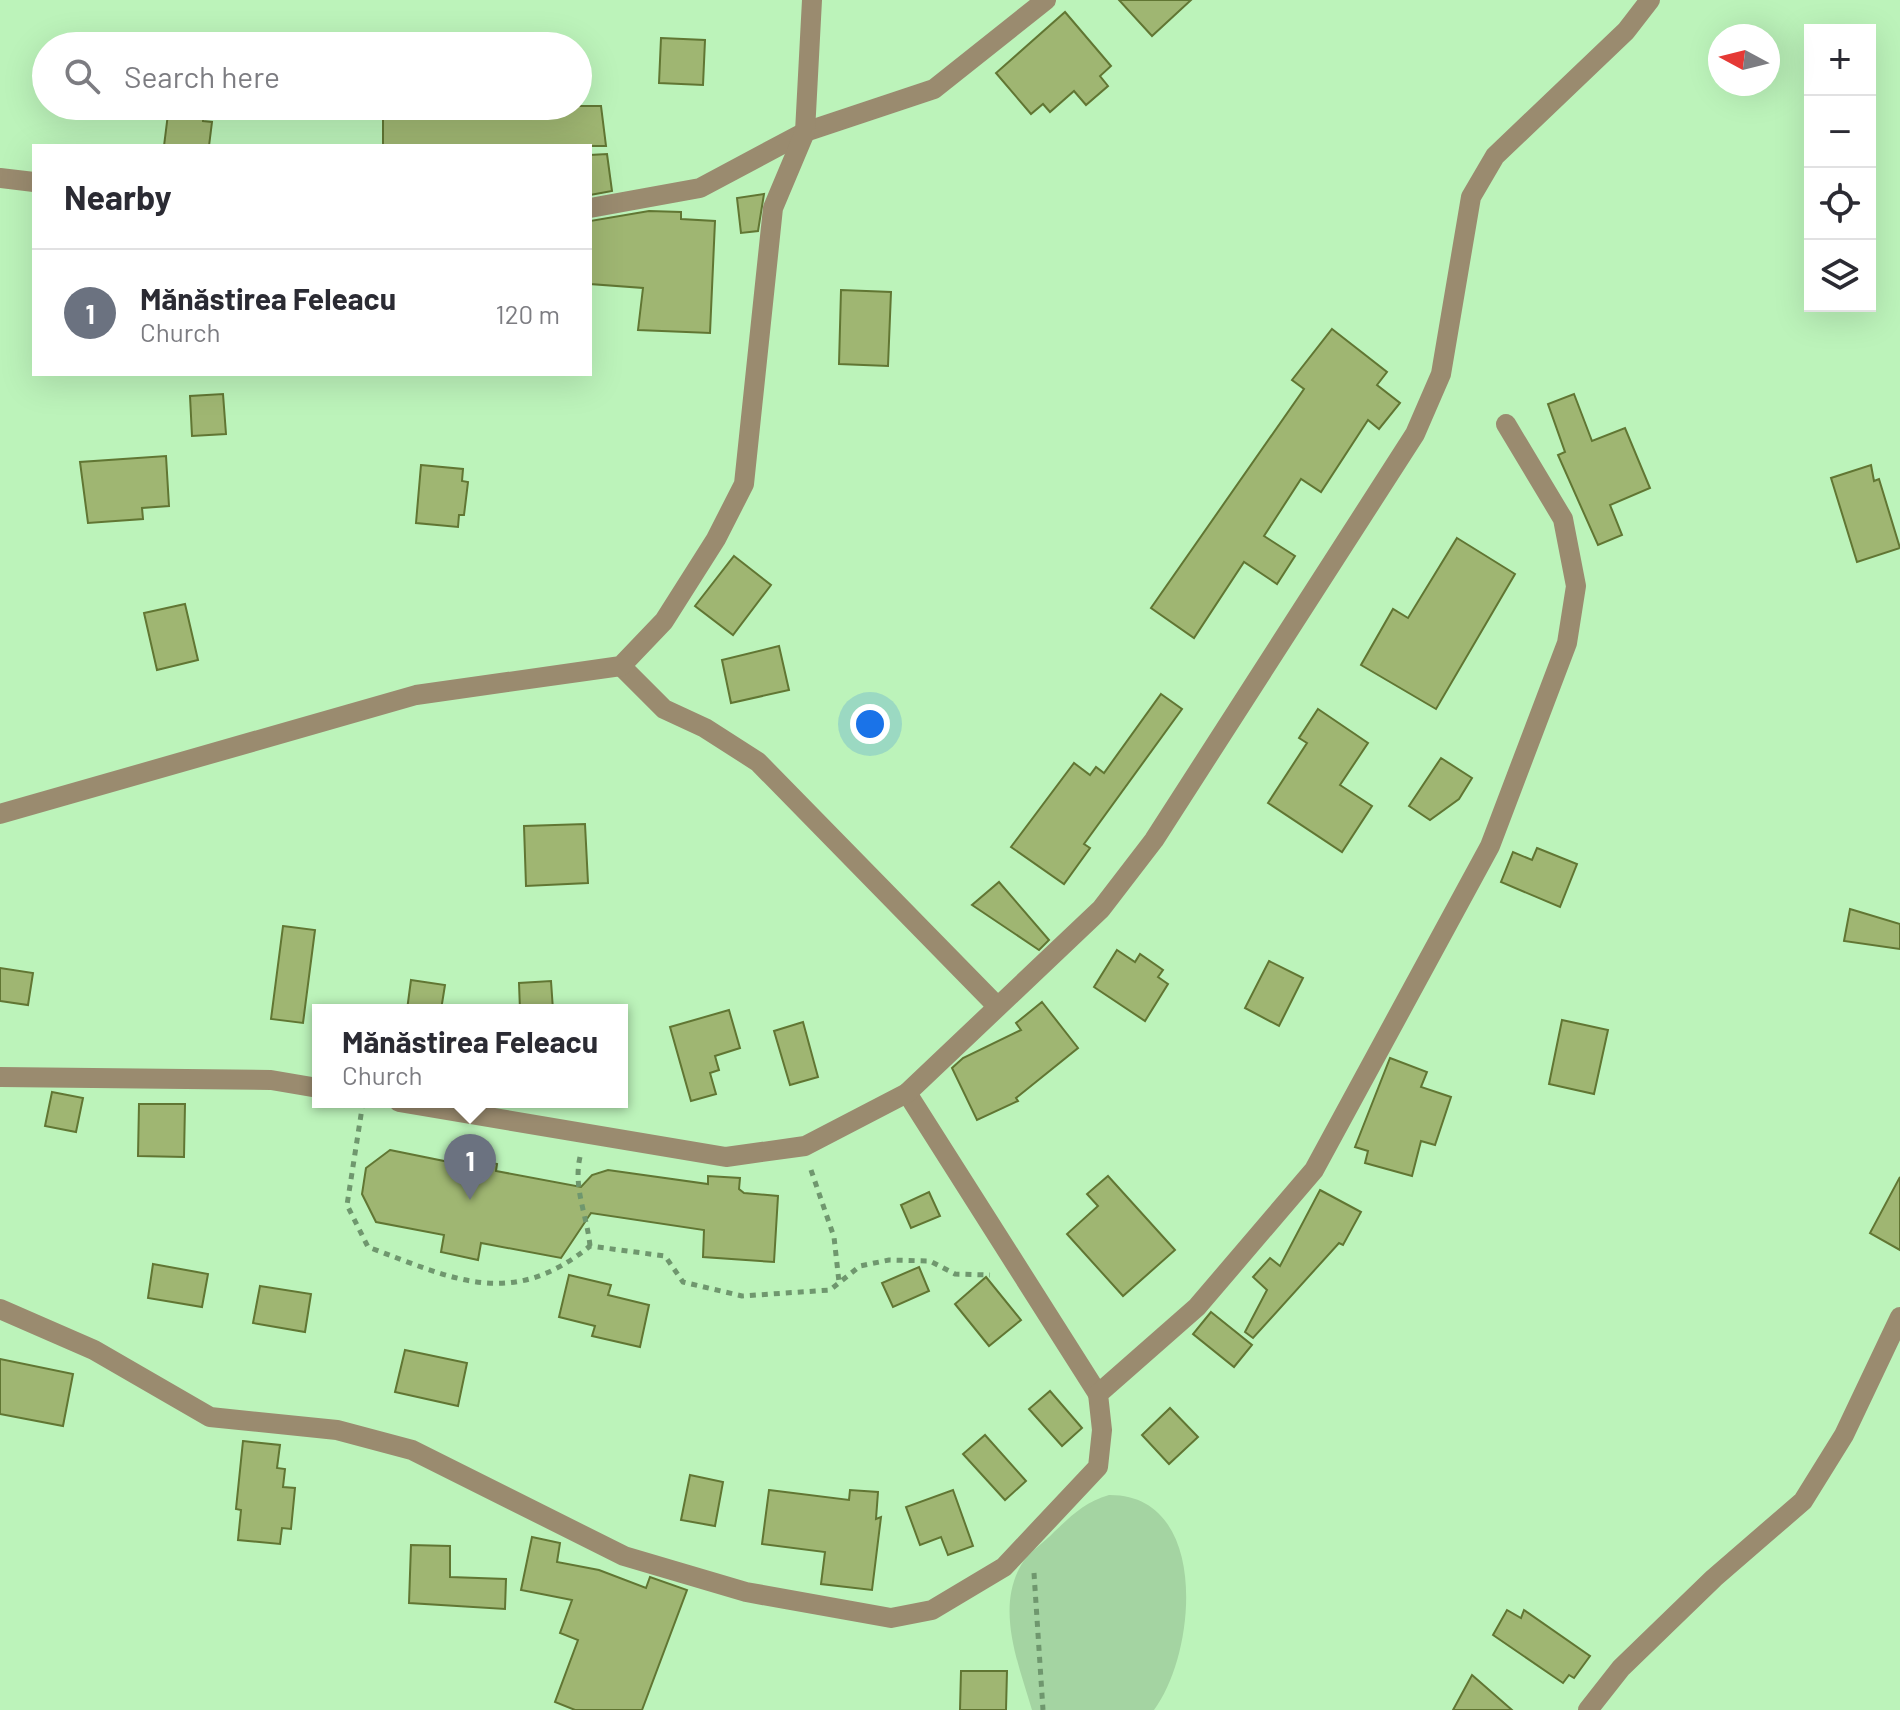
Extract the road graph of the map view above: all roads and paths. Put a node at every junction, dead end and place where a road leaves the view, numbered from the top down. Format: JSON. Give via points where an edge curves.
{"nodes":[{"id":1,"x":812,"y":0,"type":"edge"},
{"id":2,"x":1046,"y":0,"type":"edge"},
{"id":3,"x":1650,"y":0,"type":"edge"},
{"id":4,"x":805,"y":132,"type":"junction"},
{"id":5,"x":0,"y":178,"type":"edge"},
{"id":6,"x":32,"y":182,"type":"edge"},
{"id":7,"x":592,"y":208,"type":"edge"},
{"id":8,"x":1506,"y":424,"type":"dead end"},
{"id":9,"x":621,"y":666,"type":"junction"},
{"id":10,"x":0,"y":814,"type":"edge"},
{"id":11,"x":997,"y":1006,"type":"junction"},
{"id":12,"x":0,"y":1077,"type":"edge"},
{"id":13,"x":312,"y":1087,"type":"edge"},
{"id":14,"x":907,"y":1093,"type":"junction"},
{"id":15,"x":362,"y":1108,"type":"edge"},
{"id":16,"x":435,"y":1108,"type":"edge"},
{"id":17,"x":805,"y":1146,"type":"junction"},
{"id":18,"x":577,"y":1171,"type":"dead end"},
{"id":19,"x":590,"y":1246,"type":"junction"},
{"id":20,"x":1021,"y":1271,"type":"junction"},
{"id":21,"x":839,"y":1282,"type":"junction"},
{"id":22,"x":0,"y":1309,"type":"edge"},
{"id":23,"x":1900,"y":1317,"type":"edge"},
{"id":24,"x":1098,"y":1394,"type":"junction"},
{"id":25,"x":1028,"y":1541,"type":"junction"},
{"id":26,"x":1043,"y":1710,"type":"edge"},
{"id":27,"x":1588,"y":1710,"type":"edge"}],
"edges":[{"from":1,"to":4,"type":"street"},
{"from":2,"to":4,"type":"street","via":[[934,89]]},
{"from":3,"to":11,"type":"street","via":[[1626,31],[1495,156],[1471,197],[1441,374],[1415,434],[1154,840],[1101,909]]},
{"from":4,"to":7,"type":"street","via":[[700,188]]},
{"from":4,"to":9,"type":"street","via":[[773,208],[744,484],[664,621]]},
{"from":5,"to":6,"type":"street"},
{"from":8,"to":24,"type":"street","via":[[1563,519],[1576,586],[1567,643],[1490,846],[1314,1170],[1197,1307]]},
{"from":9,"to":10,"type":"street","via":[[416,695]]},
{"from":9,"to":11,"type":"street","via":[[664,709],[758,762]]},
{"from":11,"to":14,"type":"street"},
{"from":12,"to":13,"type":"street","via":[[271,1080]]},
{"from":14,"to":17,"type":"street"},
{"from":14,"to":20,"type":"street"},
{"from":15,"to":19,"type":"path","via":[[347,1205],[368,1247],[425,1268],[502,1286],[541,1279]]},
{"from":16,"to":17,"type":"street","via":[[726,1157]]},
{"from":17,"to":21,"type":"path","via":[[834,1237]]},
{"from":18,"to":19,"type":"path"},
{"from":19,"to":21,"type":"path","via":[[665,1256],[683,1282],[742,1296],[830,1290]]},
{"from":20,"to":21,"type":"path","via":[[999,1284],[987,1273],[955,1274],[930,1261],[889,1260],[860,1266]]},
{"from":20,"to":24,"type":"street"},
{"from":22,"to":25,"type":"street","via":[[94,1350],[210,1417],[337,1430],[412,1450],[624,1556],[746,1592],[891,1618],[932,1610],[1004,1567]]},
{"from":23,"to":27,"type":"street","via":[[1844,1435],[1803,1501],[1621,1668]]},
{"from":24,"to":25,"type":"street","via":[[1098,1467]]},
{"from":25,"to":26,"type":"path"}]}
